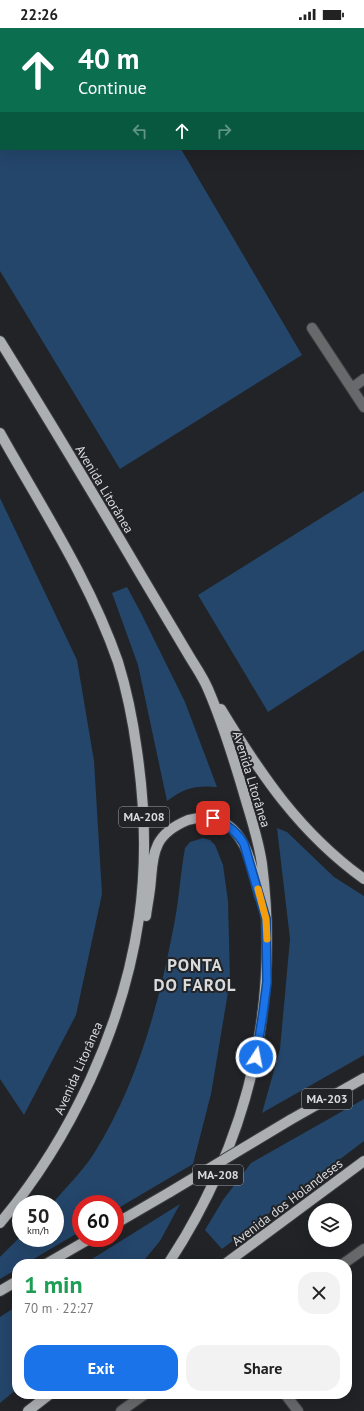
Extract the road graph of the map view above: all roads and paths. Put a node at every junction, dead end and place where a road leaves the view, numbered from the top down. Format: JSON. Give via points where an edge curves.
{"nodes":[{"id":1,"x":312,"y":328,"type":"dead end"},
{"id":2,"x":0,"y":341,"type":"edge"},
{"id":3,"x":364,"y":379,"type":"edge"},
{"id":4,"x":352,"y":388,"type":"junction"},
{"id":5,"x":364,"y":407,"type":"edge"},
{"id":6,"x":0,"y":433,"type":"edge"},
{"id":7,"x":207,"y":687,"type":"junction"},
{"id":8,"x":364,"y":879,"type":"edge"},
{"id":9,"x":266,"y":919,"type":"junction"},
{"id":10,"x":109,"y":1034,"type":"junction"},
{"id":11,"x":364,"y":1078,"type":"edge"},
{"id":12,"x":364,"y":1161,"type":"edge"},
{"id":13,"x":124,"y":1219,"type":"edge"},
{"id":14,"x":0,"y":1224,"type":"edge"},
{"id":15,"x":75,"y":1247,"type":"edge"},
{"id":16,"x":364,"y":1249,"type":"edge"},
{"id":17,"x":54,"y":1259,"type":"edge"},
{"id":18,"x":171,"y":1259,"type":"edge"},
{"id":19,"x":232,"y":1259,"type":"edge"},
{"id":20,"x":350,"y":1259,"type":"edge"},
{"id":21,"x":12,"y":1284,"type":"edge"},
{"id":22,"x":0,"y":1291,"type":"edge"},
{"id":23,"x":44,"y":1399,"type":"edge"},
{"id":24,"x":138,"y":1399,"type":"edge"},
{"id":25,"x":289,"y":1399,"type":"edge"},
{"id":26,"x":28,"y":1411,"type":"edge"},
{"id":27,"x":121,"y":1411,"type":"edge"},
{"id":28,"x":298,"y":1411,"type":"edge"}],
"edges":[{"from":1,"to":4,"type":"street"},
{"from":2,"to":7,"type":"main road","name":"Avenida Litorânea","number":"MA-208","via":[[82,473]]},
{"from":3,"to":4,"type":"street"},
{"from":4,"to":5,"type":"street"},
{"from":6,"to":10,"type":"main road","name":"Avenida Litorânea","number":"MA-208","via":[[94,603],[119,665],[135,738],[144,818],[143,882],[133,949]]},
{"from":7,"to":8,"type":"main road","via":[[261,772],[298,820],[327,849]]},
{"from":7,"to":9,"type":"main road","name":"Avenida Litorânea","number":"MA-208","via":[[226,734],[256,836],[262,863]]},
{"from":9,"to":10,"type":"main road","via":[[244,844],[233,829],[213,818],[201,818],[180,823],[170,830],[159,844],[154,857],[143,930]]},
{"from":9,"to":18,"type":"main road","name":"Avenida Litorânea","number":"MA-208","via":[[266,988],[250,1085],[236,1130],[217,1176],[195,1220]]},
{"from":10,"to":14,"type":"main road","name":"Avenida Litorânea","number":"MA-208","via":[[64,1130],[26,1190]]},
{"from":11,"to":13,"type":"main road","number":"MA-203","bridge":true},
{"from":12,"to":19,"type":"main road","name":"Avenida dos Holandeses"},
{"from":15,"to":17,"type":"main road"},
{"from":16,"to":20,"type":"street"},
{"from":21,"to":22,"type":"main road"},
{"from":23,"to":26,"type":"main road"},
{"from":24,"to":27,"type":"street"},
{"from":25,"to":28,"type":"street"}]}
